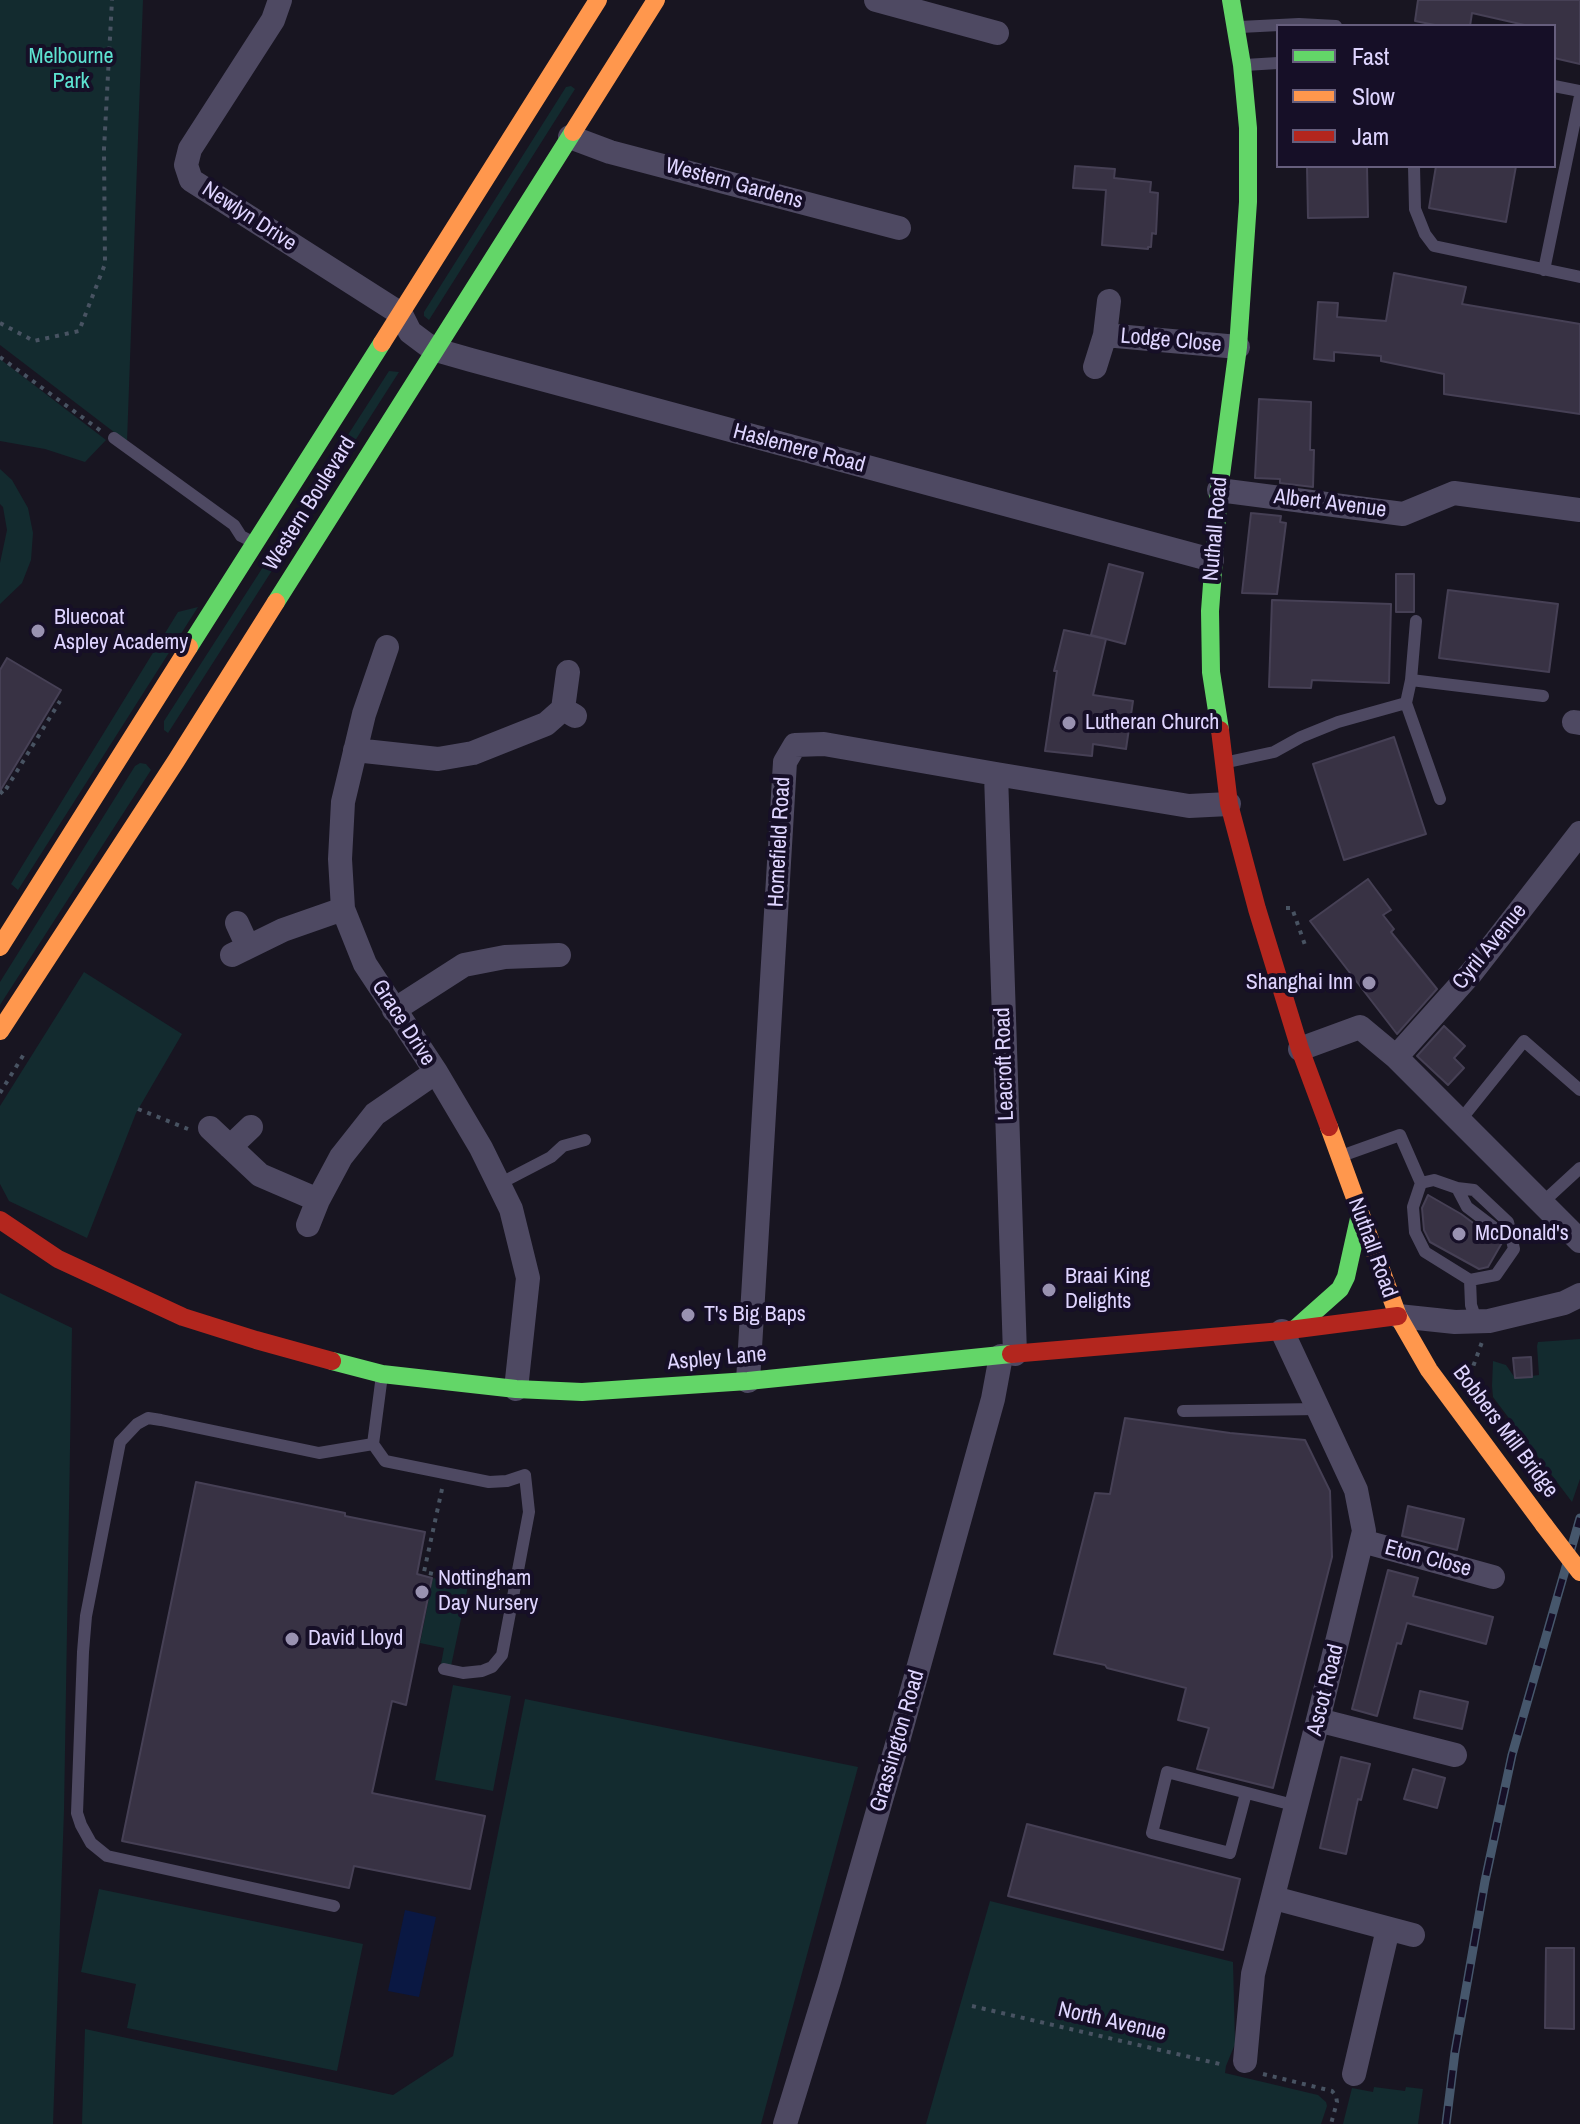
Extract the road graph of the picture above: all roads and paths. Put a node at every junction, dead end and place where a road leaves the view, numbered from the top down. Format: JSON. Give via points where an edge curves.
{"nodes":[{"id":1,"x":112,"y":0,"type":"edge"},
{"id":2,"x":280,"y":0,"type":"edge"},
{"id":3,"x":598,"y":0,"type":"edge"},
{"id":4,"x":656,"y":0,"type":"edge"},
{"id":5,"x":876,"y":0,"type":"edge"},
{"id":6,"x":1231,"y":0,"type":"edge"},
{"id":7,"x":1276,"y":25,"type":"edge"},
{"id":8,"x":1236,"y":27,"type":"junction"},
{"id":9,"x":997,"y":33,"type":"dead end"},
{"id":10,"x":1276,"y":63,"type":"edge"},
{"id":11,"x":1242,"y":65,"type":"junction"},
{"id":12,"x":1556,"y":87,"type":"edge"},
{"id":13,"x":1580,"y":94,"type":"edge"},
{"id":14,"x":570,"y":137,"type":"junction"},
{"id":15,"x":1414,"y":168,"type":"edge"},
{"id":16,"x":899,"y":228,"type":"dead end"},
{"id":17,"x":1544,"y":270,"type":"junction"},
{"id":18,"x":1580,"y":277,"type":"edge"},
{"id":19,"x":1109,"y":301,"type":"dead end"},
{"id":20,"x":401,"y":314,"type":"junction"},
{"id":21,"x":0,"y":323,"type":"edge"},
{"id":22,"x":1105,"y":335,"type":"junction"},
{"id":23,"x":1238,"y":347,"type":"junction"},
{"id":24,"x":436,"y":350,"type":"junction"},
{"id":25,"x":0,"y":357,"type":"edge"},
{"id":26,"x":1095,"y":367,"type":"dead end"},
{"id":27,"x":114,"y":438,"type":"joint"},
{"id":28,"x":1219,"y":490,"type":"junction"},
{"id":29,"x":1580,"y":510,"type":"edge"},
{"id":30,"x":255,"y":544,"type":"junction"},
{"id":31,"x":1212,"y":560,"type":"junction"},
{"id":32,"x":1416,"y":621,"type":"dead end"},
{"id":33,"x":387,"y":647,"type":"dead end"},
{"id":34,"x":568,"y":672,"type":"dead end"},
{"id":35,"x":1411,"y":680,"type":"junction"},
{"id":36,"x":1543,"y":696,"type":"dead end"},
{"id":37,"x":60,"y":701,"type":"dead end"},
{"id":38,"x":1406,"y":703,"type":"junction"},
{"id":39,"x":154,"y":748,"type":"junction"},
{"id":40,"x":355,"y":750,"type":"junction"},
{"id":41,"x":1225,"y":763,"type":"junction"},
{"id":42,"x":996,"y":774,"type":"junction"},
{"id":43,"x":0,"y":791,"type":"edge"},
{"id":44,"x":1440,"y":799,"type":"dead end"},
{"id":45,"x":1229,"y":804,"type":"junction"},
{"id":46,"x":1580,"y":833,"type":"edge"},
{"id":47,"x":343,"y":909,"type":"junction"},
{"id":48,"x":237,"y":923,"type":"dead end"},
{"id":49,"x":0,"y":947,"type":"edge"},
{"id":50,"x":544,"y":948,"type":"dead end"},
{"id":51,"x":394,"y":1010,"type":"junction"},
{"id":52,"x":0,"y":1031,"type":"edge"},
{"id":53,"x":1300,"y":1049,"type":"junction"},
{"id":54,"x":1396,"y":1057,"type":"junction"},
{"id":55,"x":436,"y":1072,"type":"junction"},
{"id":56,"x":1580,"y":1090,"type":"edge"},
{"id":57,"x":138,"y":1109,"type":"dead end"},
{"id":58,"x":1459,"y":1122,"type":"junction"},
{"id":59,"x":251,"y":1127,"type":"dead end"},
{"id":60,"x":210,"y":1128,"type":"joint"},
{"id":61,"x":585,"y":1140,"type":"dead end"},
{"id":62,"x":230,"y":1147,"type":"junction"},
{"id":63,"x":1339,"y":1157,"type":"junction"},
{"id":64,"x":1580,"y":1168,"type":"edge"},
{"id":65,"x":1421,"y":1183,"type":"junction"},
{"id":66,"x":499,"y":1184,"type":"junction"},
{"id":67,"x":318,"y":1200,"type":"junction"},
{"id":68,"x":1542,"y":1203,"type":"junction"},
{"id":69,"x":1360,"y":1214,"type":"junction"},
{"id":70,"x":0,"y":1220,"type":"edge"},
{"id":71,"x":308,"y":1225,"type":"dead end"},
{"id":72,"x":1580,"y":1241,"type":"edge"},
{"id":73,"x":15,"y":1252,"type":"dead end"},
{"id":74,"x":58,"y":1259,"type":"junction"},
{"id":75,"x":1470,"y":1280,"type":"junction"},
{"id":76,"x":1580,"y":1295,"type":"edge"},
{"id":77,"x":1398,"y":1316,"type":"junction"},
{"id":78,"x":1482,"y":1321,"type":"junction"},
{"id":79,"x":1289,"y":1330,"type":"junction"},
{"id":80,"x":1008,"y":1355,"type":"junction"},
{"id":81,"x":382,"y":1374,"type":"junction"},
{"id":82,"x":1471,"y":1375,"type":"dead end"},
{"id":83,"x":748,"y":1381,"type":"junction"},
{"id":84,"x":516,"y":1389,"type":"junction"},
{"id":85,"x":1318,"y":1409,"type":"junction"},
{"id":86,"x":1183,"y":1411,"type":"dead end"},
{"id":87,"x":373,"y":1444,"type":"junction"},
{"id":88,"x":445,"y":1474,"type":"junction"},
{"id":89,"x":1362,"y":1541,"type":"junction"},
{"id":90,"x":1580,"y":1572,"type":"edge"},
{"id":91,"x":1493,"y":1577,"type":"dead end"},
{"id":92,"x":515,"y":1591,"type":"junction"},
{"id":93,"x":444,"y":1669,"type":"dead end"},
{"id":94,"x":1318,"y":1720,"type":"junction"},
{"id":95,"x":1455,"y":1755,"type":"dead end"},
{"id":96,"x":1246,"y":1793,"type":"junction"},
{"id":97,"x":1297,"y":1806,"type":"junction"},
{"id":98,"x":1274,"y":1898,"type":"junction"},
{"id":99,"x":334,"y":1906,"type":"dead end"},
{"id":100,"x":1388,"y":1929,"type":"junction"},
{"id":101,"x":1413,"y":1935,"type":"dead end"},
{"id":102,"x":972,"y":2006,"type":"dead end"},
{"id":103,"x":1245,"y":2061,"type":"junction"},
{"id":104,"x":1354,"y":2074,"type":"dead end"},
{"id":105,"x":785,"y":2124,"type":"edge"},
{"id":106,"x":1331,"y":2124,"type":"edge"}],
"edges":[{"from":1,"to":21,"type":"path","via":[[104,149],[105,264],[79,331],[34,341]]},
{"from":2,"to":20,"type":"street","name":"Newlyn Drive","via":[[273,20],[190,149],[186,165],[191,180]]},
{"from":3,"to":20,"type":"main road","name":"Western Boulevard","via":[[564,64]]},
{"from":4,"to":14,"type":"main road","name":"Western Boulevard","via":[[596,84]]},
{"from":5,"to":9,"type":"street"},
{"from":6,"to":8,"type":"main road","name":"Nuthall Road"},
{"from":7,"to":8,"type":"lane"},
{"from":8,"to":11,"type":"main road","name":"Nuthall Road"},
{"from":10,"to":11,"type":"lane"},
{"from":11,"to":23,"type":"main road","name":"Nuthall Road","via":[[1248,202]]},
{"from":12,"to":13,"type":"lane"},
{"from":13,"to":17,"type":"lane"},
{"from":14,"to":16,"type":"street","name":"Western Gardens"},
{"from":14,"to":24,"type":"main road","name":"Western Boulevard"},
{"from":15,"to":17,"type":"lane","via":[[1415,209],[1434,246]]},
{"from":17,"to":18,"type":"lane"},
{"from":19,"to":22,"type":"street","name":"Lodge Close"},
{"from":20,"to":24,"type":"street","name":"Haslemere Road","via":[[410,332]]},
{"from":20,"to":30,"type":"main road","name":"Western Boulevard"},
{"from":22,"to":23,"type":"street","name":"Lodge Close"},
{"from":22,"to":26,"type":"street","name":"Lodge Close"},
{"from":23,"to":28,"type":"main road","name":"Nuthall Road"},
{"from":24,"to":31,"type":"street","name":"Haslemere Road"},
{"from":24,"to":39,"type":"main road","name":"Western Boulevard"},
{"from":25,"to":27,"type":"path"},
{"from":27,"to":30,"type":"lane"},
{"from":28,"to":29,"type":"street","name":"Albert Avenue","via":[[1403,514],[1454,493]]},
{"from":28,"to":31,"type":"main road","name":"Nuthall Road"},
{"from":30,"to":39,"type":"main road","name":"Western Boulevard"},
{"from":31,"to":41,"type":"main road","name":"Nuthall Road","via":[[1211,672]]},
{"from":32,"to":35,"type":"lane"},
{"from":33,"to":40,"type":"street","name":"Grace Drive"},
{"from":34,"to":40,"type":"street","via":[[569,712],[473,753],[438,759]]},
{"from":35,"to":36,"type":"lane"},
{"from":35,"to":38,"type":"lane"},
{"from":37,"to":43,"type":"path","via":[[3,794]]},
{"from":38,"to":41,"type":"lane","via":[[1338,722],[1274,752]]},
{"from":38,"to":44,"type":"lane"},
{"from":39,"to":49,"type":"main road","name":"Western Boulevard"},
{"from":39,"to":52,"type":"main road","name":"Western Boulevard"},
{"from":40,"to":47,"type":"street","name":"Grace Drive","via":[[343,802]]},
{"from":41,"to":45,"type":"main road","name":"Nuthall Road"},
{"from":42,"to":45,"type":"street","name":"Homefield Road","via":[[1189,806]]},
{"from":42,"to":80,"type":"street","name":"Leacroft Road"},
{"from":42,"to":83,"type":"street","name":"Homefield Road","via":[[824,744],[795,745],[785,762]]},
{"from":45,"to":53,"type":"main road","name":"Nuthall Road"},
{"from":46,"to":54,"type":"street","name":"Cyril Avenue","via":[[1472,972]]},
{"from":47,"to":48,"type":"street","via":[[240,951]]},
{"from":47,"to":51,"type":"street","name":"Grace Drive","via":[[365,964]]},
{"from":50,"to":51,"type":"street","via":[[464,965]]},
{"from":51,"to":55,"type":"street","name":"Grace Drive"},
{"from":53,"to":54,"type":"street","via":[[1360,1027]]},
{"from":53,"to":63,"type":"main road","name":"Nuthall Road"},
{"from":54,"to":58,"type":"street"},
{"from":55,"to":66,"type":"street","name":"Grace Drive"},
{"from":55,"to":67,"type":"street","via":[[375,1114],[341,1157]]},
{"from":56,"to":58,"type":"lane","via":[[1524,1041]]},
{"from":57,"to":60,"type":"path","via":[[190,1130]]},
{"from":58,"to":68,"type":"street"},
{"from":59,"to":62,"type":"street"},
{"from":60,"to":62,"type":"street"},
{"from":61,"to":66,"type":"lane","via":[[563,1146]]},
{"from":62,"to":67,"type":"street","via":[[260,1175]]},
{"from":63,"to":65,"type":"lane","via":[[1400,1135]]},
{"from":63,"to":69,"type":"main road","name":"Nuthall Road"},
{"from":64,"to":68,"type":"lane"},
{"from":65,"to":75,"type":"lane","via":[[1413,1207],[1415,1232],[1425,1252]]},
{"from":65,"to":75,"type":"lane","via":[[1434,1180],[1457,1188],[1467,1207],[1496,1229],[1510,1230],[1514,1249],[1496,1275]]},
{"from":66,"to":84,"type":"street","name":"Grace Drive","via":[[511,1209],[528,1278]]},
{"from":67,"to":71,"type":"street"},
{"from":68,"to":72,"type":"street"},
{"from":69,"to":77,"type":"main road","name":"Nuthall Road"},
{"from":69,"to":79,"type":"main road","via":[[1340,1289]]},
{"from":70,"to":74,"type":"main road","name":"Aspley Lane"},
{"from":73,"to":74,"type":"main road","name":"Aspley Lane"},
{"from":74,"to":81,"type":"main road","name":"Aspley Lane","via":[[183,1317]]},
{"from":75,"to":78,"type":"lane","via":[[1471,1305]]},
{"from":76,"to":78,"type":"street","name":"Nuthall Road"},
{"from":77,"to":78,"type":"street","name":"Nuthall Road"},
{"from":77,"to":79,"type":"main road","name":"Aspley Lane"},
{"from":77,"to":90,"type":"main road","name":"Bobbers Mill Bridge","bridge":true,"via":[[1447,1396]]},
{"from":78,"to":82,"type":"path"},
{"from":79,"to":80,"type":"main road","name":"Aspley Lane"},
{"from":79,"to":85,"type":"street","name":"Ascot Road"},
{"from":80,"to":83,"type":"main road","name":"Aspley Lane"},
{"from":80,"to":105,"type":"street","name":"Grassington Road"},
{"from":81,"to":84,"type":"main road","name":"Aspley Lane"},
{"from":81,"to":87,"type":"lane"},
{"from":83,"to":84,"type":"main road","name":"Aspley Lane","via":[[582,1392]]},
{"from":85,"to":86,"type":"lane"},
{"from":85,"to":89,"type":"street","name":"Ascot Road","via":[[1356,1490]]},
{"from":87,"to":88,"type":"lane","via":[[385,1461]]},
{"from":87,"to":99,"type":"lane","via":[[319,1453],[161,1420],[148,1418],[137,1424],[120,1442],[85,1628],[77,1813],[91,1843],[107,1856]]},
{"from":88,"to":92,"type":"path","via":[[424,1572]]},
{"from":88,"to":92,"type":"lane","via":[[489,1482],[525,1475],[529,1512]]},
{"from":89,"to":91,"type":"street","name":"Eton Close"},
{"from":89,"to":94,"type":"street","name":"Ascot Road"},
{"from":92,"to":93,"type":"lane","via":[[502,1655],[492,1667],[463,1673]]},
{"from":94,"to":95,"type":"street"},
{"from":94,"to":97,"type":"street","name":"Ascot Road"},
{"from":96,"to":96,"type":"lane","via":[[1167,1772],[1152,1833],[1230,1853]]},
{"from":96,"to":97,"type":"lane"},
{"from":97,"to":98,"type":"street","name":"Ascot Road"},
{"from":98,"to":100,"type":"street"},
{"from":98,"to":103,"type":"street","name":"Ascot Road","via":[[1253,1974]]},
{"from":100,"to":101,"type":"street"},
{"from":100,"to":104,"type":"street"},
{"from":102,"to":103,"type":"path","name":"North Avenue","via":[[1226,2066]]},
{"from":103,"to":106,"type":"path","via":[[1254,2071],[1332,2091],[1337,2102]]}]}
